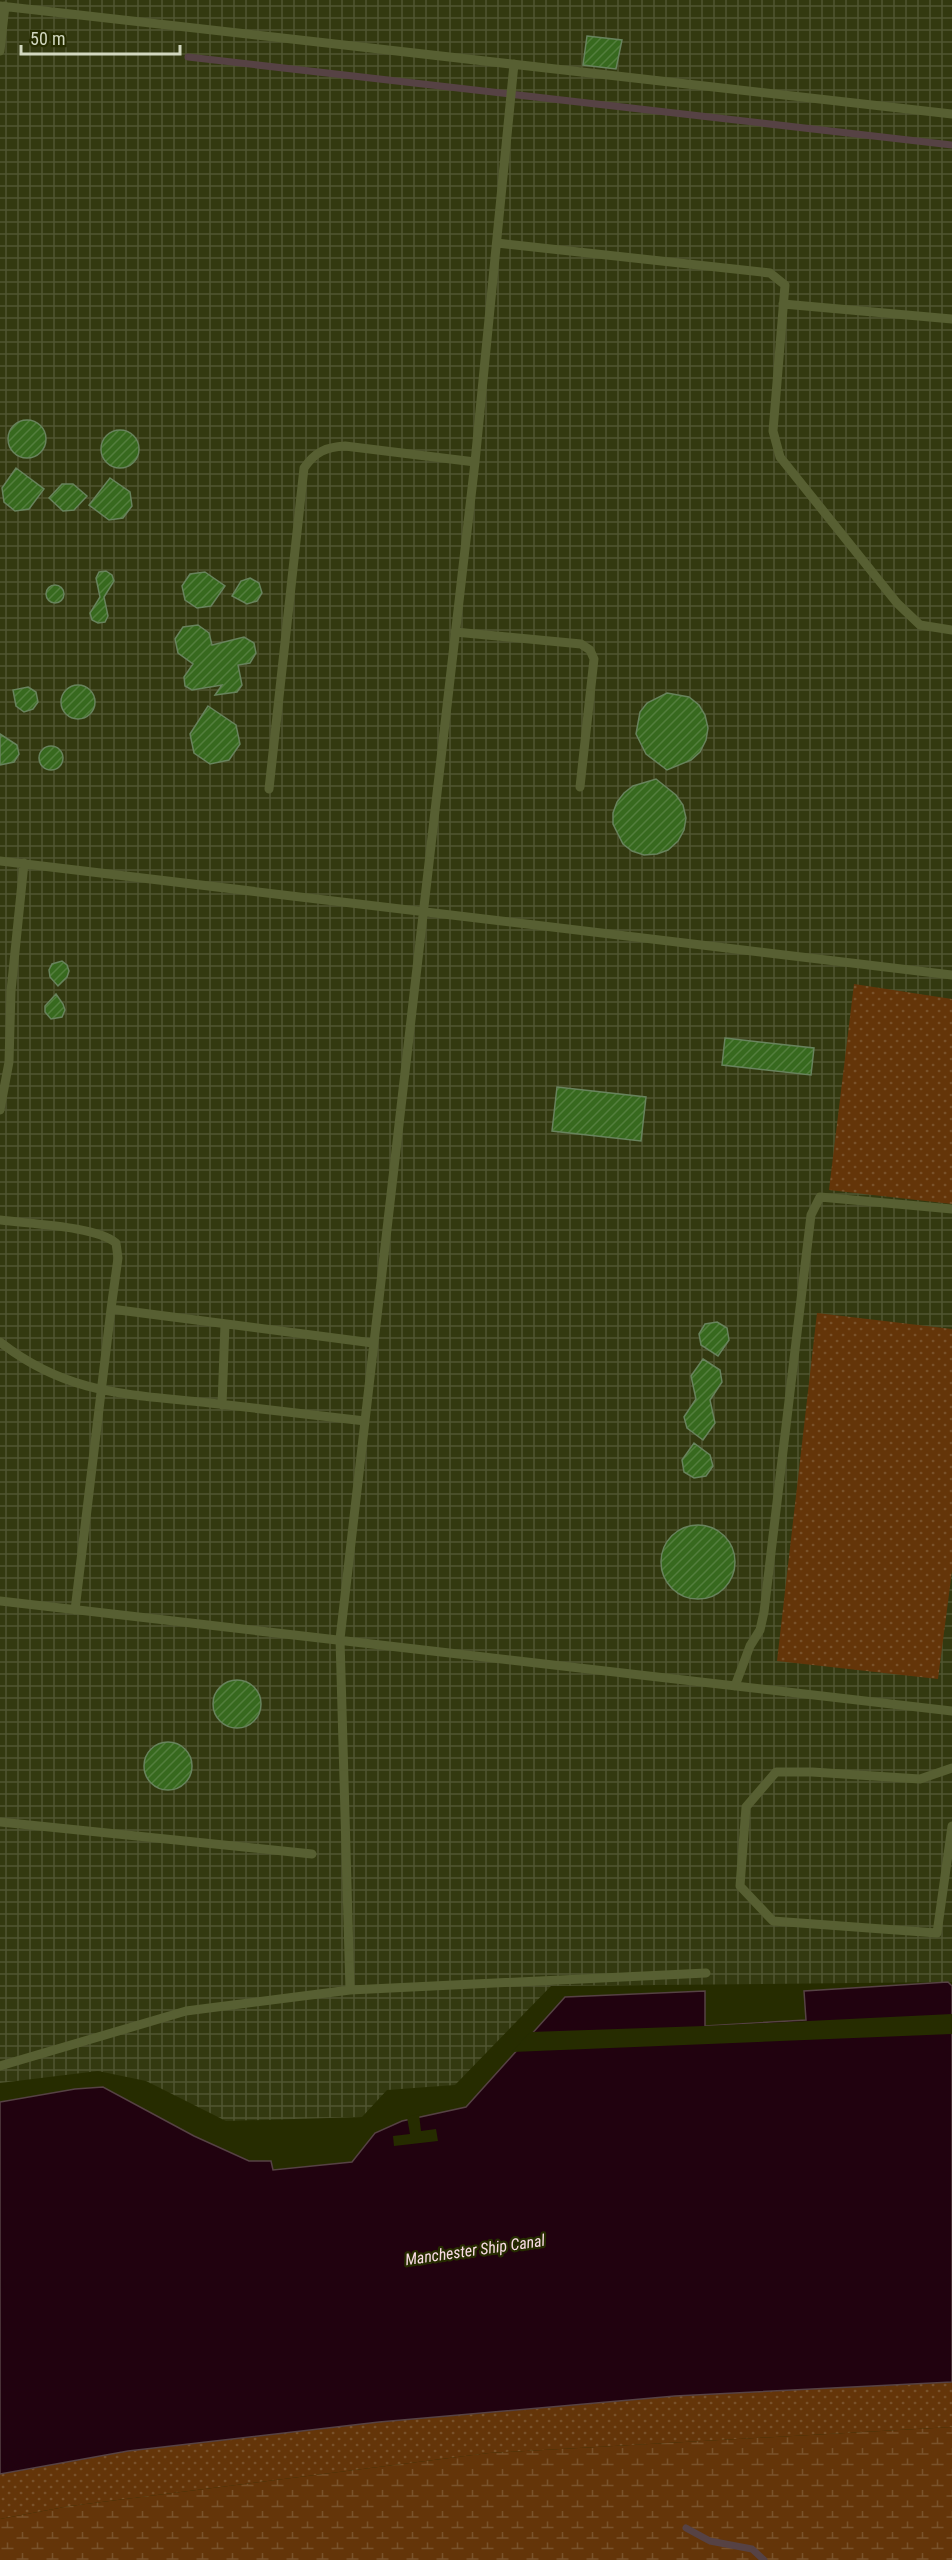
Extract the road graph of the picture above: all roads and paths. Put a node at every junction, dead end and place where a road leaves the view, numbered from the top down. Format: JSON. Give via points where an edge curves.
{"nodes":[{"id":1,"x":3,"y":6,"type":"edge"},
{"id":2,"x":0,"y":51,"type":"edge"},
{"id":3,"x":514,"y":64,"type":"junction"},
{"id":4,"x":952,"y":114,"type":"edge"},
{"id":5,"x":497,"y":243,"type":"junction"},
{"id":6,"x":783,"y":304,"type":"junction"},
{"id":7,"x":952,"y":320,"type":"edge"},
{"id":8,"x":475,"y":462,"type":"junction"},
{"id":9,"x":952,"y":630,"type":"edge"},
{"id":10,"x":455,"y":632,"type":"junction"},
{"id":11,"x":580,"y":787,"type":"dead end"},
{"id":12,"x":269,"y":789,"type":"dead end"},
{"id":13,"x":0,"y":861,"type":"edge"},
{"id":14,"x":24,"y":863,"type":"junction"},
{"id":15,"x":422,"y":911,"type":"junction"},
{"id":16,"x":952,"y":975,"type":"edge"},
{"id":17,"x":0,"y":1110,"type":"edge"},
{"id":18,"x":952,"y":1209,"type":"edge"},
{"id":19,"x":0,"y":1220,"type":"edge"},
{"id":20,"x":111,"y":1309,"type":"junction"},
{"id":21,"x":225,"y":1324,"type":"junction"},
{"id":22,"x":0,"y":1342,"type":"edge"},
{"id":23,"x":374,"y":1343,"type":"junction"},
{"id":24,"x":102,"y":1391,"type":"junction"},
{"id":25,"x":222,"y":1405,"type":"junction"},
{"id":26,"x":364,"y":1421,"type":"junction"},
{"id":27,"x":0,"y":1601,"type":"edge"},
{"id":28,"x":75,"y":1610,"type":"junction"},
{"id":29,"x":340,"y":1639,"type":"junction"},
{"id":30,"x":735,"y":1686,"type":"junction"},
{"id":31,"x":952,"y":1711,"type":"edge"},
{"id":32,"x":952,"y":1768,"type":"edge"},
{"id":33,"x":0,"y":1822,"type":"edge"},
{"id":34,"x":952,"y":1826,"type":"edge"},
{"id":35,"x":312,"y":1854,"type":"dead end"},
{"id":36,"x":706,"y":1973,"type":"dead end"},
{"id":37,"x":350,"y":1990,"type":"junction"},
{"id":38,"x":0,"y":2066,"type":"edge"}],
"edges":[{"from":1,"to":2,"type":"lane"},
{"from":1,"to":3,"type":"lane"},
{"from":3,"to":4,"type":"lane"},
{"from":3,"to":5,"type":"lane"},
{"from":5,"to":6,"type":"lane","via":[[770,273],[785,285]]},
{"from":5,"to":8,"type":"lane"},
{"from":6,"to":7,"type":"lane"},
{"from":6,"to":9,"type":"lane","via":[[773,431],[780,457],[897,603],[920,625]]},
{"from":8,"to":10,"type":"lane"},
{"from":8,"to":12,"type":"lane","via":[[345,446],[318,451],[303,468]]},
{"from":10,"to":11,"type":"lane","via":[[581,644],[590,650],[594,659]]},
{"from":10,"to":15,"type":"lane"},
{"from":13,"to":14,"type":"lane"},
{"from":14,"to":15,"type":"lane"},
{"from":14,"to":17,"type":"lane","via":[[11,991],[9,1062]]},
{"from":15,"to":16,"type":"lane"},
{"from":15,"to":23,"type":"lane"},
{"from":18,"to":30,"type":"lane","via":[[820,1197],[811,1215],[764,1612]]},
{"from":19,"to":20,"type":"lane","via":[[109,1237],[116,1243],[118,1258]]},
{"from":20,"to":21,"type":"lane"},
{"from":20,"to":24,"type":"lane"},
{"from":21,"to":23,"type":"lane"},
{"from":21,"to":25,"type":"lane"},
{"from":22,"to":24,"type":"lane","via":[[55,1377]]},
{"from":23,"to":26,"type":"lane"},
{"from":24,"to":25,"type":"lane"},
{"from":24,"to":28,"type":"lane"},
{"from":25,"to":26,"type":"lane"},
{"from":26,"to":29,"type":"lane"},
{"from":27,"to":28,"type":"lane"},
{"from":28,"to":29,"type":"lane"},
{"from":29,"to":30,"type":"lane"},
{"from":29,"to":37,"type":"lane"},
{"from":30,"to":31,"type":"lane"},
{"from":32,"to":34,"type":"lane","via":[[920,1779],[776,1772],[746,1807],[740,1886],[773,1921],[937,1933]]},
{"from":33,"to":35,"type":"lane"},
{"from":36,"to":37,"type":"lane"},
{"from":37,"to":38,"type":"lane","via":[[186,2011]]}]}
